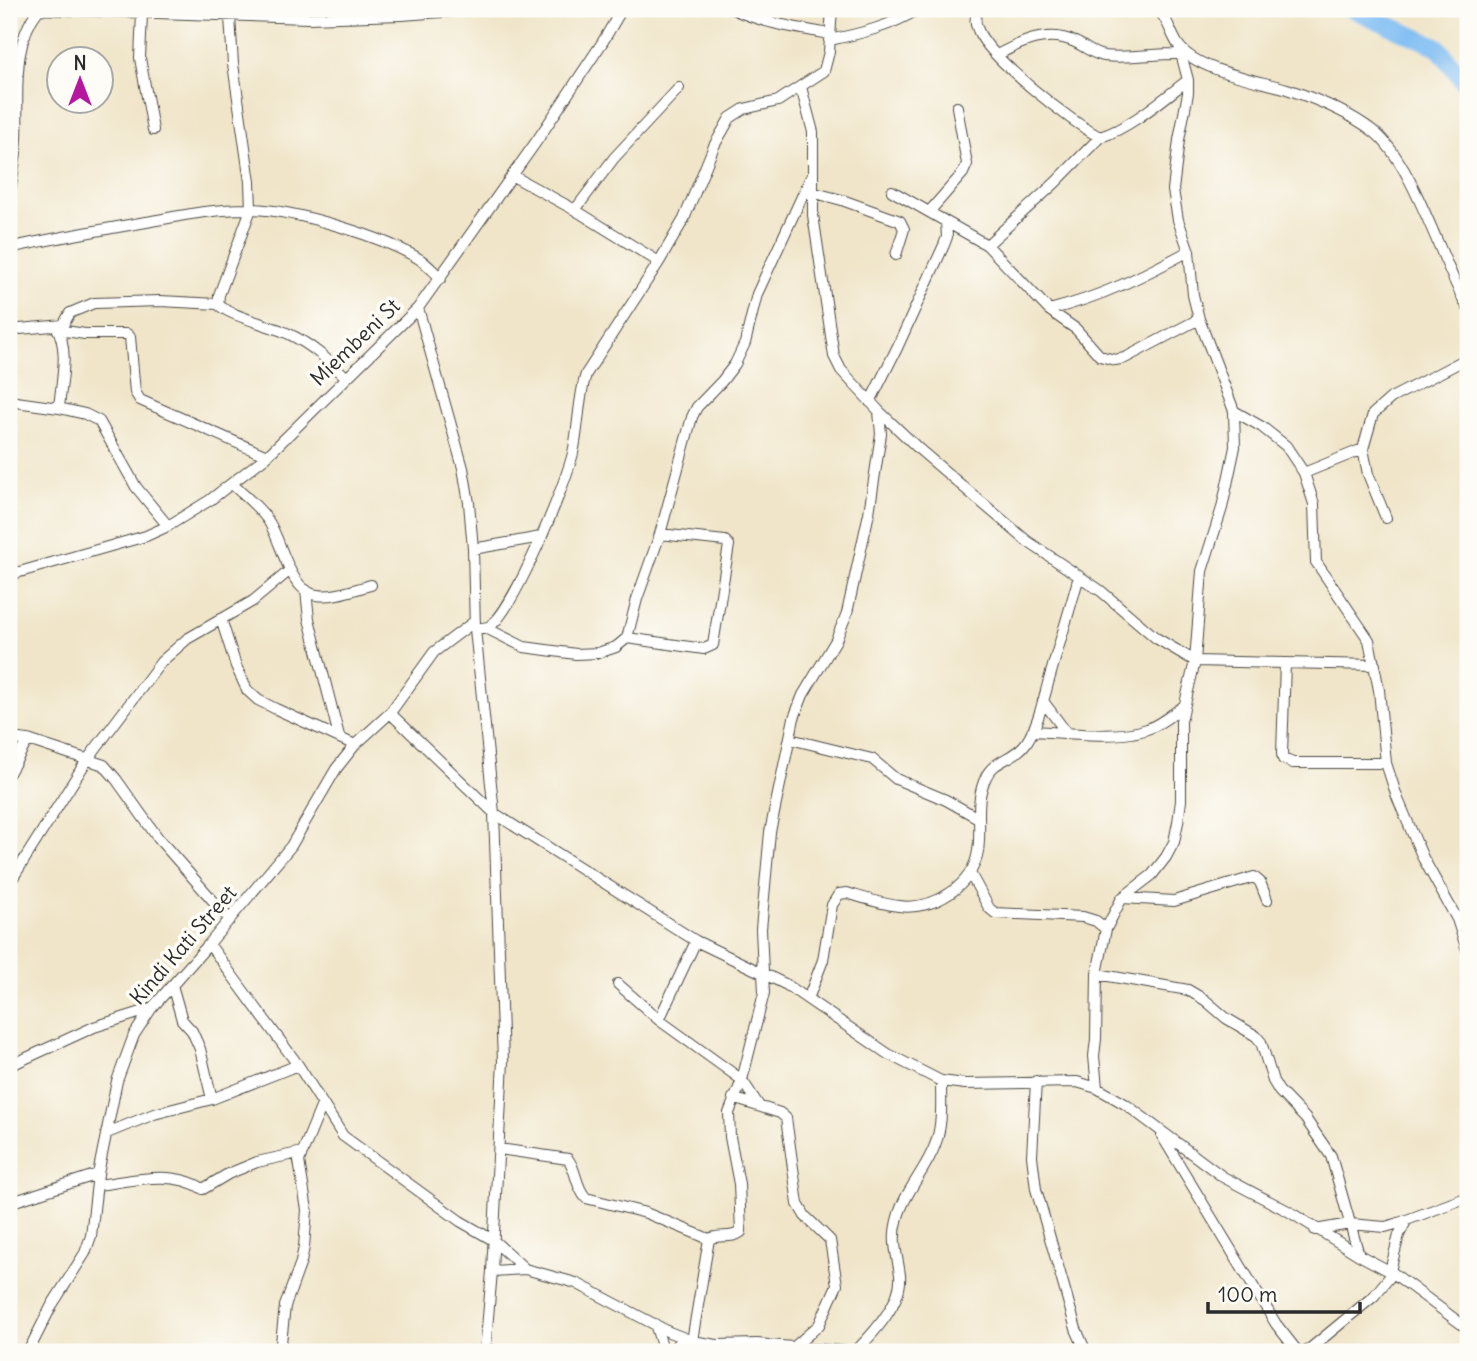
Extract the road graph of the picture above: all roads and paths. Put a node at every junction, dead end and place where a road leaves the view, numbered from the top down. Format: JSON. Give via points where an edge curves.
{"nodes":[{"id":1,"x":37,"y":9,"type":"edge"},
{"id":2,"x":481,"y":9,"type":"edge"},
{"id":3,"x":622,"y":9,"type":"edge"},
{"id":4,"x":733,"y":9,"type":"edge"},
{"id":5,"x":832,"y":9,"type":"edge"},
{"id":6,"x":919,"y":9,"type":"edge"},
{"id":7,"x":978,"y":9,"type":"edge"},
{"id":8,"x":1158,"y":9,"type":"edge"},
{"id":9,"x":232,"y":13,"type":"edge"},
{"id":10,"x":142,"y":14,"type":"junction"},
{"id":11,"x":830,"y":37,"type":"junction"},
{"id":12,"x":1180,"y":50,"type":"junction"},
{"id":13,"x":997,"y":55,"type":"junction"},
{"id":14,"x":1188,"y":80,"type":"junction"},
{"id":15,"x":801,"y":87,"type":"junction"},
{"id":16,"x":679,"y":88,"type":"dead end"},
{"id":17,"x":957,"y":107,"type":"dead end"},
{"id":18,"x":153,"y":130,"type":"dead end"},
{"id":19,"x":1100,"y":137,"type":"junction"},
{"id":20,"x":13,"y":138,"type":"edge"},
{"id":21,"x":813,"y":172,"type":"junction"},
{"id":22,"x":513,"y":176,"type":"junction"},
{"id":23,"x":892,"y":191,"type":"dead end"},
{"id":24,"x":811,"y":192,"type":"junction"},
{"id":25,"x":9,"y":198,"type":"edge"},
{"id":26,"x":251,"y":209,"type":"junction"},
{"id":27,"x":575,"y":210,"type":"junction"},
{"id":28,"x":929,"y":212,"type":"junction"},
{"id":29,"x":946,"y":222,"type":"junction"},
{"id":30,"x":987,"y":245,"type":"junction"},
{"id":31,"x":9,"y":248,"type":"edge"},
{"id":32,"x":1189,"y":251,"type":"junction"},
{"id":33,"x":896,"y":255,"type":"dead end"},
{"id":34,"x":659,"y":262,"type":"junction"},
{"id":35,"x":441,"y":278,"type":"junction"},
{"id":36,"x":218,"y":304,"type":"junction"},
{"id":37,"x":418,"y":307,"type":"junction"},
{"id":38,"x":1468,"y":309,"type":"edge"},
{"id":39,"x":1049,"y":310,"type":"junction"},
{"id":40,"x":1199,"y":319,"type":"junction"},
{"id":41,"x":58,"y":328,"type":"junction"},
{"id":42,"x":9,"y":330,"type":"edge"},
{"id":43,"x":1468,"y":358,"type":"edge"},
{"id":44,"x":347,"y":378,"type":"junction"},
{"id":45,"x":9,"y":401,"type":"edge"},
{"id":46,"x":870,"y":402,"type":"junction"},
{"id":47,"x":59,"y":408,"type":"junction"},
{"id":48,"x":879,"y":411,"type":"junction"},
{"id":49,"x":1234,"y":411,"type":"junction"},
{"id":50,"x":1363,"y":449,"type":"junction"},
{"id":51,"x":267,"y":456,"type":"junction"},
{"id":52,"x":1304,"y":473,"type":"junction"},
{"id":53,"x":232,"y":484,"type":"junction"},
{"id":54,"x":1386,"y":518,"type":"dead end"},
{"id":55,"x":168,"y":526,"type":"junction"},
{"id":56,"x":660,"y":534,"type":"junction"},
{"id":57,"x":541,"y":537,"type":"junction"},
{"id":58,"x":473,"y":549,"type":"junction"},
{"id":59,"x":289,"y":571,"type":"junction"},
{"id":60,"x":9,"y":575,"type":"edge"},
{"id":61,"x":1079,"y":576,"type":"junction"},
{"id":62,"x":371,"y":585,"type":"dead end"},
{"id":63,"x":306,"y":590,"type":"junction"},
{"id":64,"x":221,"y":618,"type":"junction"},
{"id":65,"x":478,"y":626,"type":"junction"},
{"id":66,"x":627,"y":638,"type":"junction"},
{"id":67,"x":1195,"y":661,"type":"junction"},
{"id":68,"x":1285,"y":663,"type":"junction"},
{"id":69,"x":1375,"y":665,"type":"junction"},
{"id":70,"x":1043,"y":701,"type":"junction"},
{"id":71,"x":1184,"y":706,"type":"junction"},
{"id":72,"x":390,"y":713,"type":"junction"},
{"id":73,"x":1032,"y":731,"type":"junction"},
{"id":74,"x":1066,"y":732,"type":"junction"},
{"id":75,"x":339,"y":736,"type":"junction"},
{"id":76,"x":9,"y":738,"type":"edge"},
{"id":77,"x":790,"y":739,"type":"junction"},
{"id":78,"x":27,"y":740,"type":"junction"},
{"id":79,"x":355,"y":745,"type":"junction"},
{"id":80,"x":87,"y":760,"type":"junction"},
{"id":81,"x":1386,"y":763,"type":"junction"},
{"id":82,"x":9,"y":773,"type":"edge"},
{"id":83,"x":494,"y":813,"type":"junction"},
{"id":84,"x":978,"y":818,"type":"junction"},
{"id":85,"x":970,"y":873,"type":"junction"},
{"id":86,"x":9,"y":884,"type":"edge"},
{"id":87,"x":1122,"y":898,"type":"junction"},
{"id":88,"x":1267,"y":900,"type":"dead end"},
{"id":89,"x":230,"y":920,"type":"junction"},
{"id":90,"x":1106,"y":929,"type":"junction"},
{"id":91,"x":696,"y":941,"type":"junction"},
{"id":92,"x":209,"y":944,"type":"junction"},
{"id":93,"x":1468,"y":953,"type":"edge"},
{"id":94,"x":764,"y":974,"type":"junction"},
{"id":95,"x":1097,"y":974,"type":"junction"},
{"id":96,"x":618,"y":984,"type":"dead end"},
{"id":97,"x":172,"y":985,"type":"junction"},
{"id":98,"x":808,"y":999,"type":"junction"},
{"id":99,"x":151,"y":1009,"type":"junction"},
{"id":100,"x":659,"y":1020,"type":"junction"},
{"id":101,"x":298,"y":1065,"type":"junction"},
{"id":102,"x":9,"y":1066,"type":"edge"},
{"id":103,"x":742,"y":1080,"type":"junction"},
{"id":104,"x":941,"y":1081,"type":"junction"},
{"id":105,"x":1036,"y":1081,"type":"junction"},
{"id":106,"x":1097,"y":1088,"type":"junction"},
{"id":107,"x":733,"y":1098,"type":"junction"},
{"id":108,"x":212,"y":1099,"type":"junction"},
{"id":109,"x":322,"y":1105,"type":"junction"},
{"id":110,"x":760,"y":1106,"type":"junction"},
{"id":111,"x":1158,"y":1130,"type":"junction"},
{"id":112,"x":107,"y":1133,"type":"junction"},
{"id":113,"x":499,"y":1149,"type":"junction"},
{"id":114,"x":303,"y":1152,"type":"junction"},
{"id":115,"x":98,"y":1174,"type":"junction"},
{"id":116,"x":97,"y":1185,"type":"junction"},
{"id":117,"x":1468,"y":1197,"type":"edge"},
{"id":118,"x":9,"y":1203,"type":"edge"},
{"id":119,"x":1406,"y":1221,"type":"junction"},
{"id":120,"x":1350,"y":1224,"type":"junction"},
{"id":121,"x":1315,"y":1230,"type":"junction"},
{"id":122,"x":709,"y":1239,"type":"junction"},
{"id":123,"x":493,"y":1240,"type":"junction"},
{"id":124,"x":1359,"y":1255,"type":"junction"},
{"id":125,"x":525,"y":1269,"type":"junction"},
{"id":126,"x":492,"y":1271,"type":"junction"},
{"id":127,"x":1391,"y":1272,"type":"junction"},
{"id":128,"x":655,"y":1324,"type":"junction"},
{"id":129,"x":1468,"y":1329,"type":"edge"},
{"id":130,"x":687,"y":1339,"type":"junction"},
{"id":131,"x":792,"y":1348,"type":"junction"},
{"id":132,"x":28,"y":1352,"type":"edge"},
{"id":133,"x":280,"y":1352,"type":"edge"},
{"id":134,"x":485,"y":1352,"type":"edge"},
{"id":135,"x":665,"y":1352,"type":"edge"},
{"id":136,"x":854,"y":1352,"type":"edge"},
{"id":137,"x":1086,"y":1352,"type":"edge"},
{"id":138,"x":1298,"y":1352,"type":"edge"},
{"id":139,"x":1306,"y":1352,"type":"edge"}],
"edges":[{"from":1,"to":10,"type":"street"},
{"from":1,"to":20,"type":"street","via":[[22,43]]},
{"from":2,"to":9,"type":"street","via":[[243,18]]},
{"from":3,"to":22,"type":"street","name":"Miembeni St"},
{"from":4,"to":11,"type":"street"},
{"from":5,"to":11,"type":"street","name":"Kindi Kati Street"},
{"from":6,"to":11,"type":"street","via":[[877,28]]},
{"from":7,"to":13,"type":"street","via":[[977,28]]},
{"from":8,"to":12,"type":"street","via":[[1168,20]]},
{"from":9,"to":10,"type":"street"},
{"from":9,"to":26,"type":"street","via":[[233,64]]},
{"from":10,"to":18,"type":"street","via":[[140,58]]},
{"from":11,"to":15,"type":"street","name":"Kindi Kati Street","via":[[824,71]]},
{"from":12,"to":13,"type":"street","via":[[1107,56],[1053,37],[1031,39]]},
{"from":12,"to":14,"type":"street"},
{"from":12,"to":38,"type":"street","via":[[1212,68],[1289,90],[1374,131],[1412,186]]},
{"from":13,"to":19,"type":"street","via":[[1042,97]]},
{"from":14,"to":19,"type":"street"},
{"from":14,"to":32,"type":"street","via":[[1174,190]]},
{"from":15,"to":21,"type":"street","via":[[813,132]]},
{"from":15,"to":34,"type":"street","name":"Kindi Kati Street","via":[[778,101],[744,109],[730,118]]},
{"from":16,"to":27,"type":"street","via":[[614,158]]},
{"from":17,"to":28,"type":"street","via":[[967,164]]},
{"from":19,"to":30,"type":"street"},
{"from":20,"to":25,"type":"street"},
{"from":21,"to":24,"type":"street"},
{"from":21,"to":56,"type":"street","via":[[757,294],[735,364],[692,418]]},
{"from":22,"to":27,"type":"street"},
{"from":22,"to":35,"type":"street","name":"Miembeni St"},
{"from":23,"to":28,"type":"street"},
{"from":24,"to":33,"type":"street","via":[[900,221],[904,229]]},
{"from":24,"to":46,"type":"street","via":[[834,356]]},
{"from":26,"to":31,"type":"street","via":[[187,214]]},
{"from":26,"to":35,"type":"street","via":[[289,214],[368,236],[421,261]]},
{"from":26,"to":36,"type":"street"},
{"from":27,"to":34,"type":"street"},
{"from":28,"to":29,"type":"street"},
{"from":29,"to":30,"type":"street"},
{"from":29,"to":46,"type":"street","via":[[947,237]]},
{"from":30,"to":39,"type":"street"},
{"from":32,"to":39,"type":"street","via":[[1112,291]]},
{"from":32,"to":40,"type":"street"},
{"from":34,"to":57,"type":"street","name":"Kindi Kati Street","via":[[586,374],[574,452]]},
{"from":35,"to":37,"type":"street","name":"Miembeni St"},
{"from":36,"to":41,"type":"street","via":[[94,303],[78,308]]},
{"from":36,"to":44,"type":"street","via":[[308,345]]},
{"from":37,"to":44,"type":"street","name":"Miembeni St"},
{"from":37,"to":58,"type":"street","via":[[463,468]]},
{"from":39,"to":40,"type":"street","via":[[1076,329],[1100,356],[1115,360]]},
{"from":40,"to":49,"type":"street"},
{"from":41,"to":42,"type":"street"},
{"from":41,"to":47,"type":"street","via":[[64,353]]},
{"from":41,"to":51,"type":"street","via":[[85,334],[127,334],[140,400]]},
{"from":43,"to":50,"type":"street","via":[[1391,398],[1373,414]]},
{"from":44,"to":51,"type":"street","name":"Miembeni St"},
{"from":45,"to":47,"type":"street"},
{"from":46,"to":48,"type":"street"},
{"from":47,"to":55,"type":"street","via":[[85,414],[103,425],[136,487]]},
{"from":48,"to":61,"type":"street","via":[[1027,541]]},
{"from":48,"to":77,"type":"street","via":[[876,466],[847,613],[803,695]]},
{"from":49,"to":52,"type":"street","via":[[1286,446]]},
{"from":49,"to":67,"type":"street","via":[[1235,447],[1202,571]]},
{"from":50,"to":52,"type":"street"},
{"from":50,"to":54,"type":"street"},
{"from":51,"to":53,"type":"street","name":"Miembeni St"},
{"from":52,"to":69,"type":"street","via":[[1314,504],[1316,562],[1369,640]]},
{"from":53,"to":55,"type":"street","name":"Miembeni St"},
{"from":53,"to":59,"type":"street","via":[[267,519]]},
{"from":55,"to":60,"type":"street","name":"Miembeni St"},
{"from":56,"to":66,"type":"street"},
{"from":56,"to":66,"type":"street","via":[[729,545],[712,645],[704,649]]},
{"from":57,"to":58,"type":"street"},
{"from":57,"to":65,"type":"street","name":"Kindi Kati Street","via":[[506,607],[495,621]]},
{"from":58,"to":65,"type":"street"},
{"from":59,"to":63,"type":"street"},
{"from":59,"to":64,"type":"street","via":[[253,601]]},
{"from":61,"to":67,"type":"street","via":[[1156,638]]},
{"from":61,"to":70,"type":"street"},
{"from":62,"to":63,"type":"street","via":[[327,595]]},
{"from":63,"to":75,"type":"street"},
{"from":64,"to":75,"type":"street","via":[[247,690],[258,700]]},
{"from":64,"to":80,"type":"street","via":[[161,662]]},
{"from":65,"to":66,"type":"street","via":[[547,652],[598,653]]},
{"from":65,"to":72,"type":"street","name":"Kindi Kati Street","via":[[434,652]]},
{"from":65,"to":83,"type":"street"},
{"from":67,"to":68,"type":"street"},
{"from":67,"to":71,"type":"street"},
{"from":68,"to":69,"type":"street"},
{"from":68,"to":81,"type":"street","via":[[1283,759],[1293,763]]},
{"from":69,"to":81,"type":"street"},
{"from":70,"to":73,"type":"street"},
{"from":70,"to":74,"type":"street"},
{"from":71,"to":74,"type":"street","via":[[1145,730],[1126,734]]},
{"from":71,"to":87,"type":"street","via":[[1181,801],[1174,842],[1152,875]]},
{"from":72,"to":79,"type":"street","name":"Kindi Kati Street"},
{"from":72,"to":83,"type":"street"},
{"from":73,"to":74,"type":"street"},
{"from":73,"to":84,"type":"street","via":[[1020,750],[987,773]]},
{"from":75,"to":79,"type":"street"},
{"from":76,"to":78,"type":"street"},
{"from":77,"to":84,"type":"street","via":[[872,759],[896,779]]},
{"from":77,"to":94,"type":"street","via":[[770,832],[762,907]]},
{"from":78,"to":80,"type":"street"},
{"from":78,"to":82,"type":"street"},
{"from":79,"to":89,"type":"street","name":"Kindi Kati Street","via":[[291,846]]},
{"from":80,"to":86,"type":"street"},
{"from":80,"to":89,"type":"street","via":[[109,770],[158,838]]},
{"from":81,"to":93,"type":"street","via":[[1423,858],[1457,919]]},
{"from":83,"to":91,"type":"street"},
{"from":83,"to":113,"type":"street","via":[[503,1061]]},
{"from":84,"to":85,"type":"street","via":[[979,849]]},
{"from":85,"to":90,"type":"street","via":[[995,913],[1083,917]]},
{"from":85,"to":98,"type":"street","via":[[949,894],[916,906],[839,894],[832,905],[823,960]]},
{"from":87,"to":88,"type":"street","via":[[1174,901],[1254,877]]},
{"from":87,"to":90,"type":"street"},
{"from":89,"to":92,"type":"street","name":"Kindi Kati Street"},
{"from":90,"to":95,"type":"street"},
{"from":91,"to":94,"type":"street"},
{"from":91,"to":100,"type":"street"},
{"from":92,"to":97,"type":"street","name":"Kindi Kati Street"},
{"from":92,"to":101,"type":"street"},
{"from":94,"to":98,"type":"street"},
{"from":94,"to":103,"type":"street","via":[[764,993]]},
{"from":95,"to":106,"type":"street"},
{"from":95,"to":120,"type":"street","via":[[1188,990],[1256,1036],[1273,1082],[1331,1156]]},
{"from":96,"to":100,"type":"street"},
{"from":97,"to":99,"type":"street","name":"Kindi Kati Street"},
{"from":97,"to":108,"type":"street","via":[[182,1020],[200,1049]]},
{"from":98,"to":104,"type":"street","via":[[888,1054]]},
{"from":99,"to":102,"type":"street","via":[[94,1027]]},
{"from":99,"to":112,"type":"street","name":"Kindi Kati Street","via":[[125,1055]]},
{"from":100,"to":103,"type":"street"},
{"from":101,"to":108,"type":"street"},
{"from":101,"to":109,"type":"street"},
{"from":103,"to":107,"type":"street"},
{"from":103,"to":110,"type":"street"},
{"from":104,"to":105,"type":"street"},
{"from":104,"to":136,"type":"street","via":[[935,1147],[899,1212],[894,1231],[898,1291],[878,1329]]},
{"from":105,"to":106,"type":"street","via":[[1077,1082]]},
{"from":105,"to":137,"type":"street","via":[[1032,1156],[1036,1189]]},
{"from":106,"to":111,"type":"street"},
{"from":107,"to":110,"type":"street"},
{"from":107,"to":122,"type":"street","via":[[729,1121],[741,1232]]},
{"from":108,"to":112,"type":"street","via":[[154,1114]]},
{"from":109,"to":114,"type":"street"},
{"from":109,"to":123,"type":"street","via":[[343,1136]]},
{"from":110,"to":131,"type":"street","via":[[786,1118],[798,1204],[830,1240],[837,1285],[819,1325]]},
{"from":111,"to":121,"type":"street","via":[[1223,1177]]},
{"from":111,"to":138,"type":"street"},
{"from":112,"to":115,"type":"street","name":"Kindi Kati Street"},
{"from":113,"to":122,"type":"street","via":[[568,1159],[586,1198],[646,1213]]},
{"from":113,"to":123,"type":"street"},
{"from":114,"to":116,"type":"street","via":[[257,1162],[203,1189],[168,1178]]},
{"from":114,"to":133,"type":"street","via":[[299,1169],[307,1210],[303,1255],[285,1306]]},
{"from":115,"to":116,"type":"street","name":"Kindi Kati Street"},
{"from":115,"to":118,"type":"street"},
{"from":116,"to":132,"type":"street","name":"Kindi Kati Street","via":[[85,1253]]},
{"from":117,"to":119,"type":"street"},
{"from":119,"to":120,"type":"street","via":[[1385,1227]]},
{"from":119,"to":127,"type":"street"},
{"from":120,"to":121,"type":"street"},
{"from":120,"to":124,"type":"street"},
{"from":121,"to":124,"type":"street"},
{"from":122,"to":130,"type":"street"},
{"from":123,"to":125,"type":"street"},
{"from":123,"to":126,"type":"street"},
{"from":124,"to":127,"type":"street"},
{"from":125,"to":126,"type":"street"},
{"from":125,"to":128,"type":"street","via":[[576,1283]]},
{"from":126,"to":134,"type":"street"},
{"from":127,"to":129,"type":"street"},
{"from":127,"to":139,"type":"street","via":[[1374,1296]]},
{"from":128,"to":130,"type":"street"},
{"from":128,"to":135,"type":"street"},
{"from":130,"to":131,"type":"street"},
{"from":130,"to":135,"type":"street"},
{"from":131,"to":136,"type":"street"}]}
